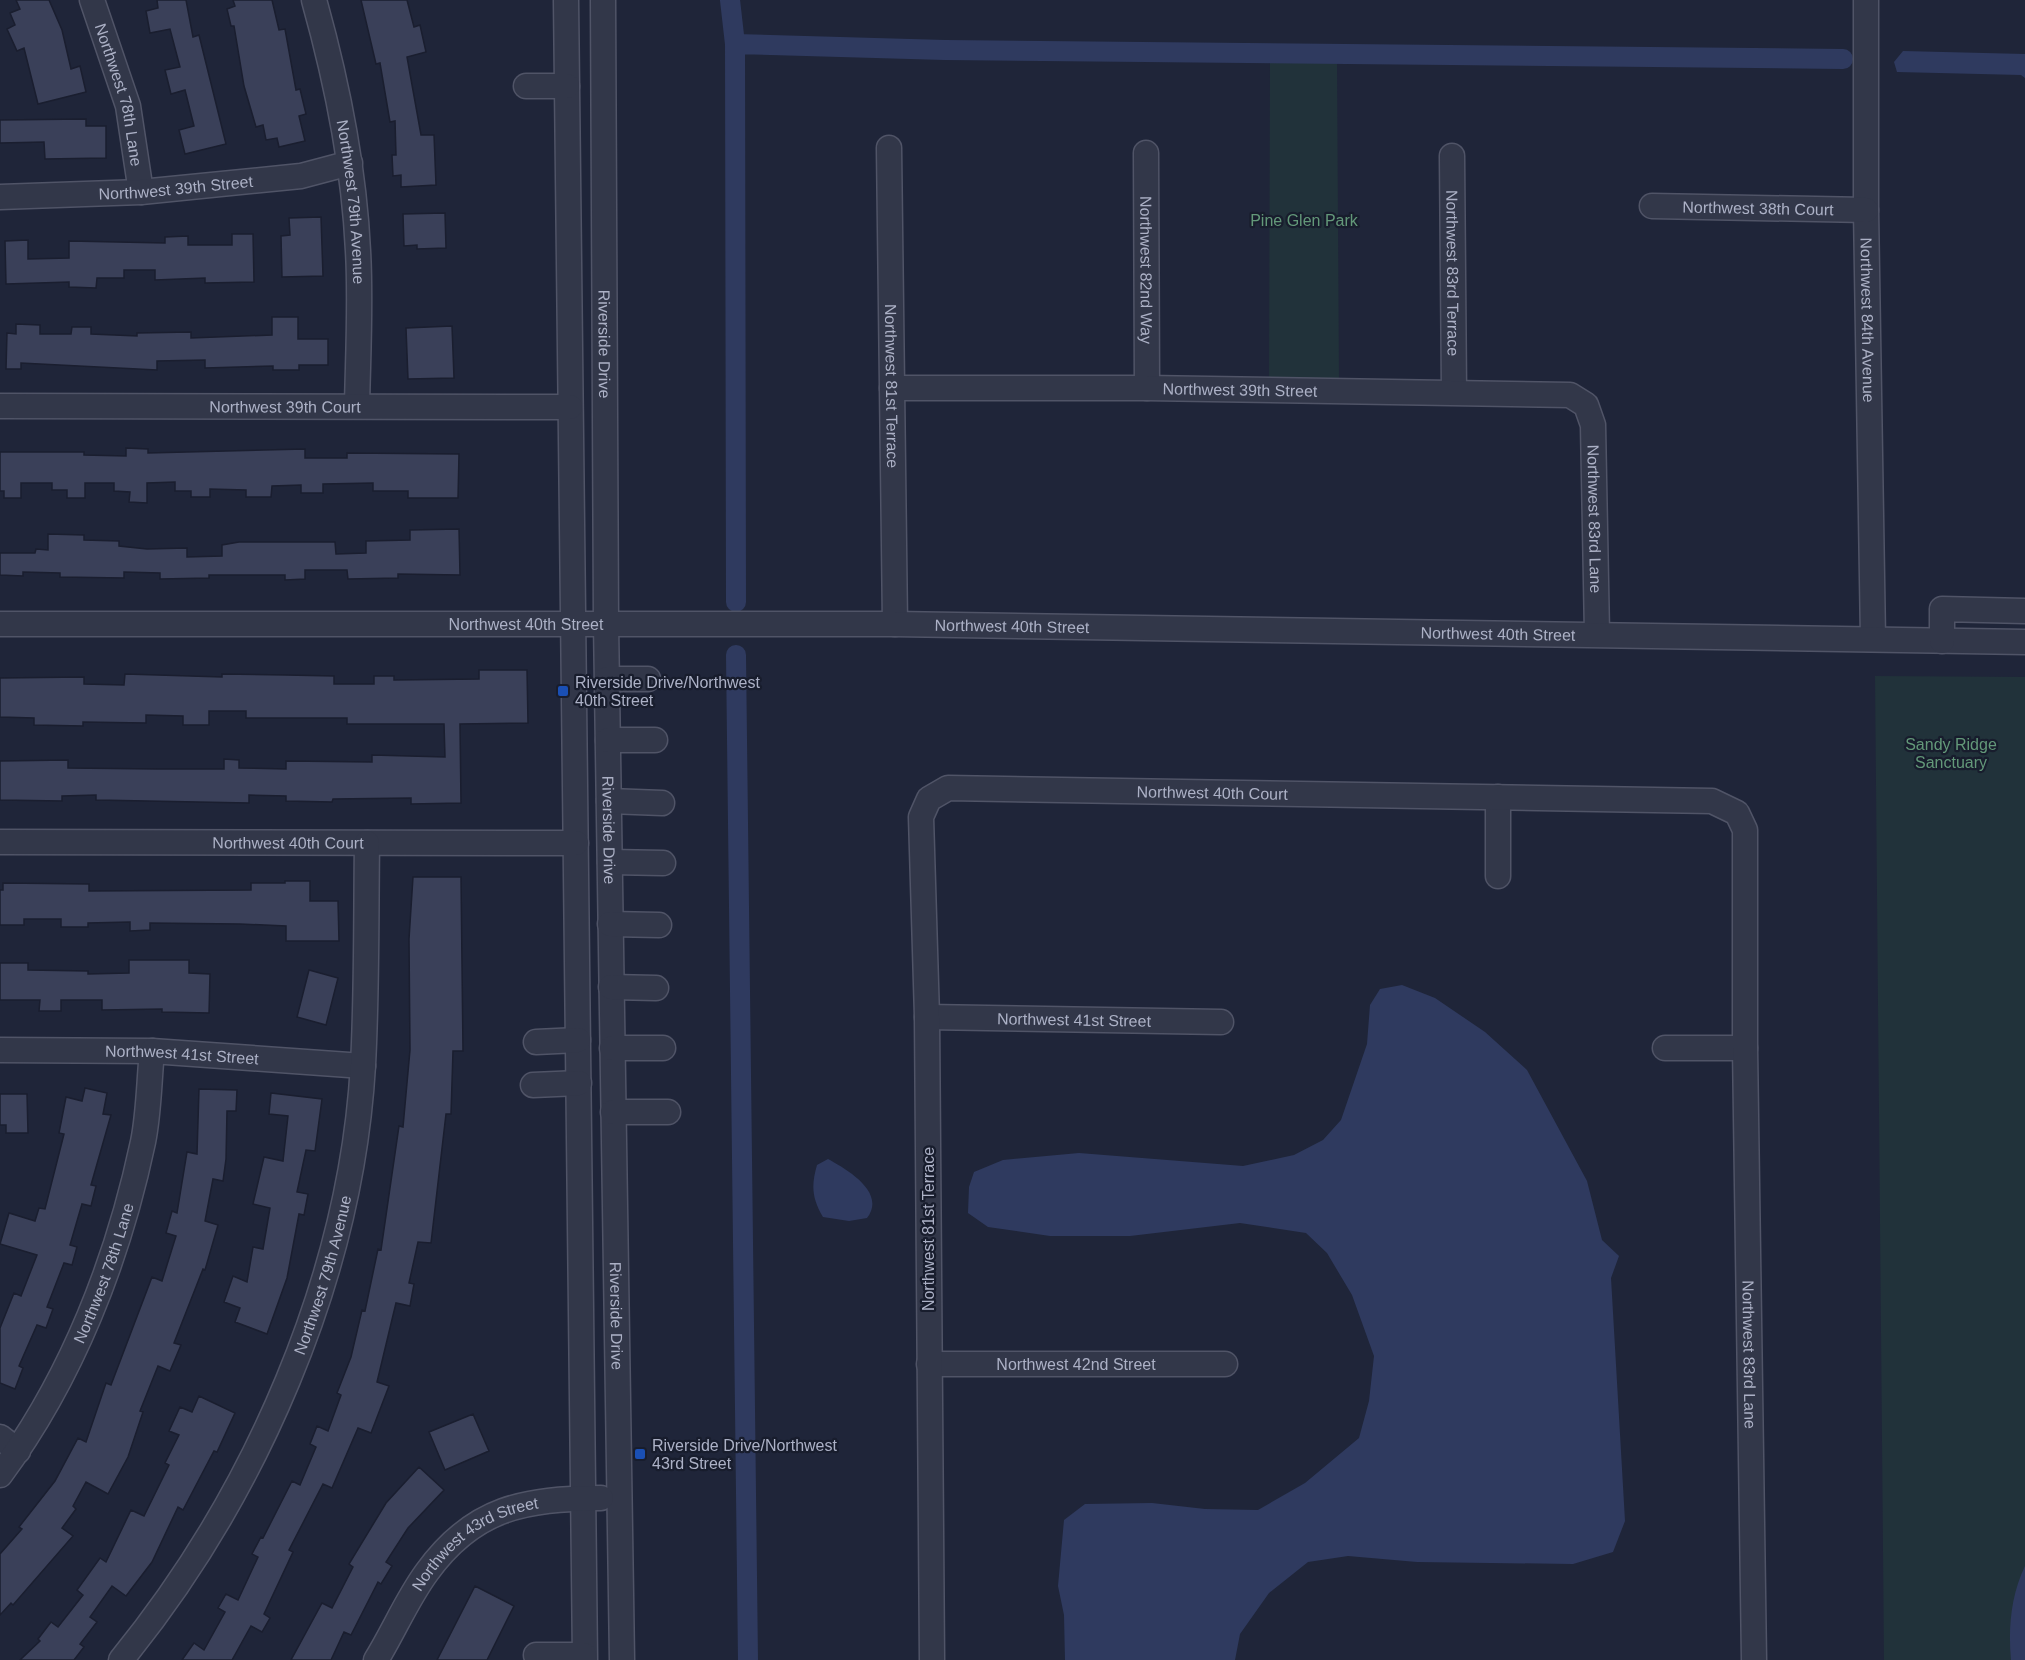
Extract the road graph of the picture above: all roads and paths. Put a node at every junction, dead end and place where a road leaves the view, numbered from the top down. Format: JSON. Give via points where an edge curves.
{"nodes":[{"id":1,"x":92,"y":0,"type":"edge"},
{"id":2,"x":314,"y":0,"type":"edge"},
{"id":3,"x":566,"y":0,"type":"edge"},
{"id":4,"x":603,"y":0,"type":"edge"},
{"id":5,"x":1866,"y":0,"type":"edge"},
{"id":6,"x":526,"y":86,"type":"dead end"},
{"id":7,"x":567,"y":86,"type":"junction"},
{"id":8,"x":889,"y":148,"type":"dead end"},
{"id":9,"x":1146,"y":153,"type":"dead end"},
{"id":10,"x":1452,"y":156,"type":"dead end"},
{"id":11,"x":350,"y":163,"type":"junction"},
{"id":12,"x":141,"y":192,"type":"junction"},
{"id":13,"x":0,"y":197,"type":"edge"},
{"id":14,"x":1652,"y":207,"type":"dead end"},
{"id":15,"x":1866,"y":210,"type":"junction"},
{"id":16,"x":892,"y":387,"type":"junction"},
{"id":17,"x":1147,"y":387,"type":"junction"},
{"id":18,"x":1454,"y":392,"type":"junction"},
{"id":19,"x":1586,"y":405,"type":"joint"},
{"id":20,"x":0,"y":406,"type":"edge"},
{"id":21,"x":357,"y":406,"type":"junction"},
{"id":22,"x":570,"y":407,"type":"junction"},
{"id":23,"x":1994,"y":611,"type":"junction"},
{"id":24,"x":2025,"y":611,"type":"edge"},
{"id":25,"x":575,"y":623,"type":"junction"},
{"id":26,"x":606,"y":623,"type":"junction"},
{"id":27,"x":0,"y":624,"type":"edge"},
{"id":28,"x":895,"y":624,"type":"junction"},
{"id":29,"x":1597,"y":634,"type":"junction"},
{"id":30,"x":1873,"y":639,"type":"junction"},
{"id":31,"x":1942,"y":641,"type":"junction"},
{"id":32,"x":1992,"y":641,"type":"junction"},
{"id":33,"x":2025,"y":642,"type":"edge"},
{"id":34,"x":607,"y":679,"type":"junction"},
{"id":35,"x":648,"y":680,"type":"dead end"},
{"id":36,"x":608,"y":740,"type":"junction"},
{"id":37,"x":655,"y":740,"type":"dead end"},
{"id":38,"x":1498,"y":797,"type":"junction"},
{"id":39,"x":929,"y":799,"type":"joint"},
{"id":40,"x":609,"y":801,"type":"junction"},
{"id":41,"x":662,"y":803,"type":"dead end"},
{"id":42,"x":1737,"y":813,"type":"joint"},
{"id":43,"x":0,"y":842,"type":"edge"},
{"id":44,"x":367,"y":843,"type":"junction"},
{"id":45,"x":576,"y":843,"type":"junction"},
{"id":46,"x":610,"y":862,"type":"junction"},
{"id":47,"x":663,"y":863,"type":"dead end"},
{"id":48,"x":1498,"y":876,"type":"dead end"},
{"id":49,"x":610,"y":924,"type":"junction"},
{"id":50,"x":659,"y":925,"type":"dead end"},
{"id":51,"x":611,"y":987,"type":"junction"},
{"id":52,"x":656,"y":988,"type":"dead end"},
{"id":53,"x":927,"y":1017,"type":"junction"},
{"id":54,"x":1221,"y":1022,"type":"dead end"},
{"id":55,"x":578,"y":1040,"type":"junction"},
{"id":56,"x":536,"y":1041,"type":"dead end"},
{"id":57,"x":612,"y":1048,"type":"junction"},
{"id":58,"x":663,"y":1048,"type":"dead end"},
{"id":59,"x":1665,"y":1048,"type":"dead end"},
{"id":60,"x":1745,"y":1048,"type":"junction"},
{"id":61,"x":0,"y":1050,"type":"edge"},
{"id":62,"x":152,"y":1051,"type":"junction"},
{"id":63,"x":363,"y":1066,"type":"junction"},
{"id":64,"x":579,"y":1083,"type":"junction"},
{"id":65,"x":533,"y":1084,"type":"dead end"},
{"id":66,"x":613,"y":1112,"type":"junction"},
{"id":67,"x":668,"y":1112,"type":"dead end"},
{"id":68,"x":929,"y":1364,"type":"junction"},
{"id":69,"x":1225,"y":1364,"type":"dead end"},
{"id":70,"x":9,"y":1444,"type":"edge"},
{"id":71,"x":0,"y":1476,"type":"edge"},
{"id":72,"x":584,"y":1498,"type":"junction"},
{"id":73,"x":618,"y":1498,"type":"junction"},
{"id":74,"x":536,"y":1655,"type":"dead end"},
{"id":75,"x":584,"y":1657,"type":"edge"},
{"id":76,"x":122,"y":1660,"type":"edge"},
{"id":77,"x":376,"y":1660,"type":"edge"},
{"id":78,"x":622,"y":1660,"type":"edge"},
{"id":79,"x":932,"y":1660,"type":"edge"},
{"id":80,"x":1754,"y":1660,"type":"edge"}],
"edges":[{"from":1,"to":12,"type":"street","name":"Northwest 78th Lane","via":[[128,106]]},
{"from":2,"to":11,"type":"street","name":"Northwest 79th Avenue","via":[[331,58]]},
{"from":3,"to":7,"type":"street","name":"Riverside Drive"},
{"from":4,"to":26,"type":"street","name":"Riverside Drive"},
{"from":5,"to":15,"type":"street","name":"Northwest 84th Avenue"},
{"from":6,"to":7,"type":"street"},
{"from":7,"to":22,"type":"street","name":"Riverside Drive"},
{"from":8,"to":16,"type":"street","name":"Northwest 81st Terrace"},
{"from":9,"to":17,"type":"street","name":"Northwest 82nd Way"},
{"from":10,"to":18,"type":"street","name":"Northwest 83rd Terrace"},
{"from":11,"to":12,"type":"street","name":"Northwest 39th Street","via":[[301,176]]},
{"from":11,"to":21,"type":"street","name":"Northwest 79th Avenue","via":[[358,252]]},
{"from":12,"to":13,"type":"street","name":"Northwest 39th Street"},
{"from":14,"to":15,"type":"street","name":"Northwest 38th Court"},
{"from":15,"to":30,"type":"street","name":"Northwest 84th Avenue"},
{"from":16,"to":17,"type":"street","name":"Northwest 39th Street"},
{"from":16,"to":28,"type":"street","name":"Northwest 81st Terrace"},
{"from":17,"to":18,"type":"street","name":"Northwest 39th Street"},
{"from":18,"to":19,"type":"street","name":"Northwest 39th Street","via":[[1570,395]]},
{"from":19,"to":29,"type":"street","name":"Northwest 83rd Lane","via":[[1593,425]]},
{"from":20,"to":21,"type":"street","name":"Northwest 39th Court"},
{"from":21,"to":22,"type":"street","name":"Northwest 39th Court"},
{"from":22,"to":25,"type":"street","name":"Riverside Drive"},
{"from":23,"to":24,"type":"street"},
{"from":23,"to":31,"type":"street","via":[[1942,609]]},
{"from":23,"to":32,"type":"street"},
{"from":25,"to":26,"type":"street","name":"Northwest 40th Street"},
{"from":25,"to":27,"type":"street","name":"Northwest 40th Street"},
{"from":25,"to":45,"type":"street","name":"Riverside Drive"},
{"from":26,"to":28,"type":"street","name":"Northwest 40th Street"},
{"from":26,"to":34,"type":"street","name":"Riverside Drive"},
{"from":28,"to":29,"type":"street","name":"Northwest 40th Street"},
{"from":29,"to":30,"type":"street","name":"Northwest 40th Street"},
{"from":30,"to":31,"type":"street","name":"Northwest 40th Street"},
{"from":31,"to":32,"type":"street","name":"Northwest 40th Street"},
{"from":32,"to":33,"type":"street","name":"Northwest 40th Street"},
{"from":34,"to":35,"type":"street"},
{"from":34,"to":36,"type":"street","name":"Riverside Drive"},
{"from":36,"to":37,"type":"street"},
{"from":36,"to":40,"type":"street","name":"Riverside Drive"},
{"from":38,"to":39,"type":"street","name":"Northwest 40th Court","via":[[948,788]]},
{"from":38,"to":42,"type":"street","name":"Northwest 40th Court","via":[[1712,801]]},
{"from":38,"to":48,"type":"street"},
{"from":39,"to":53,"type":"street","name":"Northwest 81st Terrace","via":[[921,818]]},
{"from":40,"to":41,"type":"street"},
{"from":40,"to":46,"type":"street","name":"Riverside Drive"},
{"from":42,"to":60,"type":"street","name":"Northwest 83rd Lane","via":[[1745,831]]},
{"from":43,"to":44,"type":"street","name":"Northwest 40th Court"},
{"from":44,"to":45,"type":"street","name":"Northwest 40th Court"},
{"from":44,"to":63,"type":"street","name":"Northwest 79th Avenue"},
{"from":45,"to":55,"type":"street","name":"Riverside Drive"},
{"from":46,"to":47,"type":"street"},
{"from":46,"to":49,"type":"street","name":"Riverside Drive"},
{"from":49,"to":50,"type":"street"},
{"from":49,"to":51,"type":"street","name":"Riverside Drive"},
{"from":51,"to":52,"type":"street"},
{"from":51,"to":57,"type":"street","name":"Riverside Drive"},
{"from":53,"to":54,"type":"street","name":"Northwest 41st Street"},
{"from":53,"to":68,"type":"street","name":"Northwest 81st Terrace"},
{"from":55,"to":56,"type":"street"},
{"from":55,"to":64,"type":"street","name":"Riverside Drive"},
{"from":57,"to":58,"type":"street"},
{"from":57,"to":66,"type":"street","name":"Riverside Drive"},
{"from":59,"to":60,"type":"street"},
{"from":60,"to":80,"type":"street","name":"Northwest 83rd Lane"},
{"from":61,"to":62,"type":"street","name":"Northwest 41st Street"},
{"from":62,"to":63,"type":"street","name":"Northwest 41st Street"},
{"from":62,"to":70,"type":"street","name":"Northwest 78th Lane","via":[[143,1140],[117,1245],[50,1399]]},
{"from":63,"to":76,"type":"street","name":"Northwest 79th Avenue","via":[[339,1219],[314,1306],[279,1400],[243,1481],[159,1614]]},
{"from":64,"to":65,"type":"street"},
{"from":64,"to":72,"type":"street","name":"Riverside Drive"},
{"from":66,"to":67,"type":"street"},
{"from":66,"to":73,"type":"street","name":"Riverside Drive"},
{"from":68,"to":69,"type":"street","name":"Northwest 42nd Street"},
{"from":68,"to":79,"type":"street","name":"Northwest 81st Terrace"},
{"from":70,"to":71,"type":"street","name":"Northwest 78th Lane"},
{"from":72,"to":73,"type":"street","name":"Northwest 43rd Street"},
{"from":72,"to":75,"type":"street","name":"Riverside Drive"},
{"from":72,"to":77,"type":"street","name":"Northwest 43rd Street","via":[[527,1503],[483,1518],[451,1542],[426,1573]]},
{"from":73,"to":78,"type":"street","name":"Riverside Drive"},
{"from":74,"to":75,"type":"street"}]}
